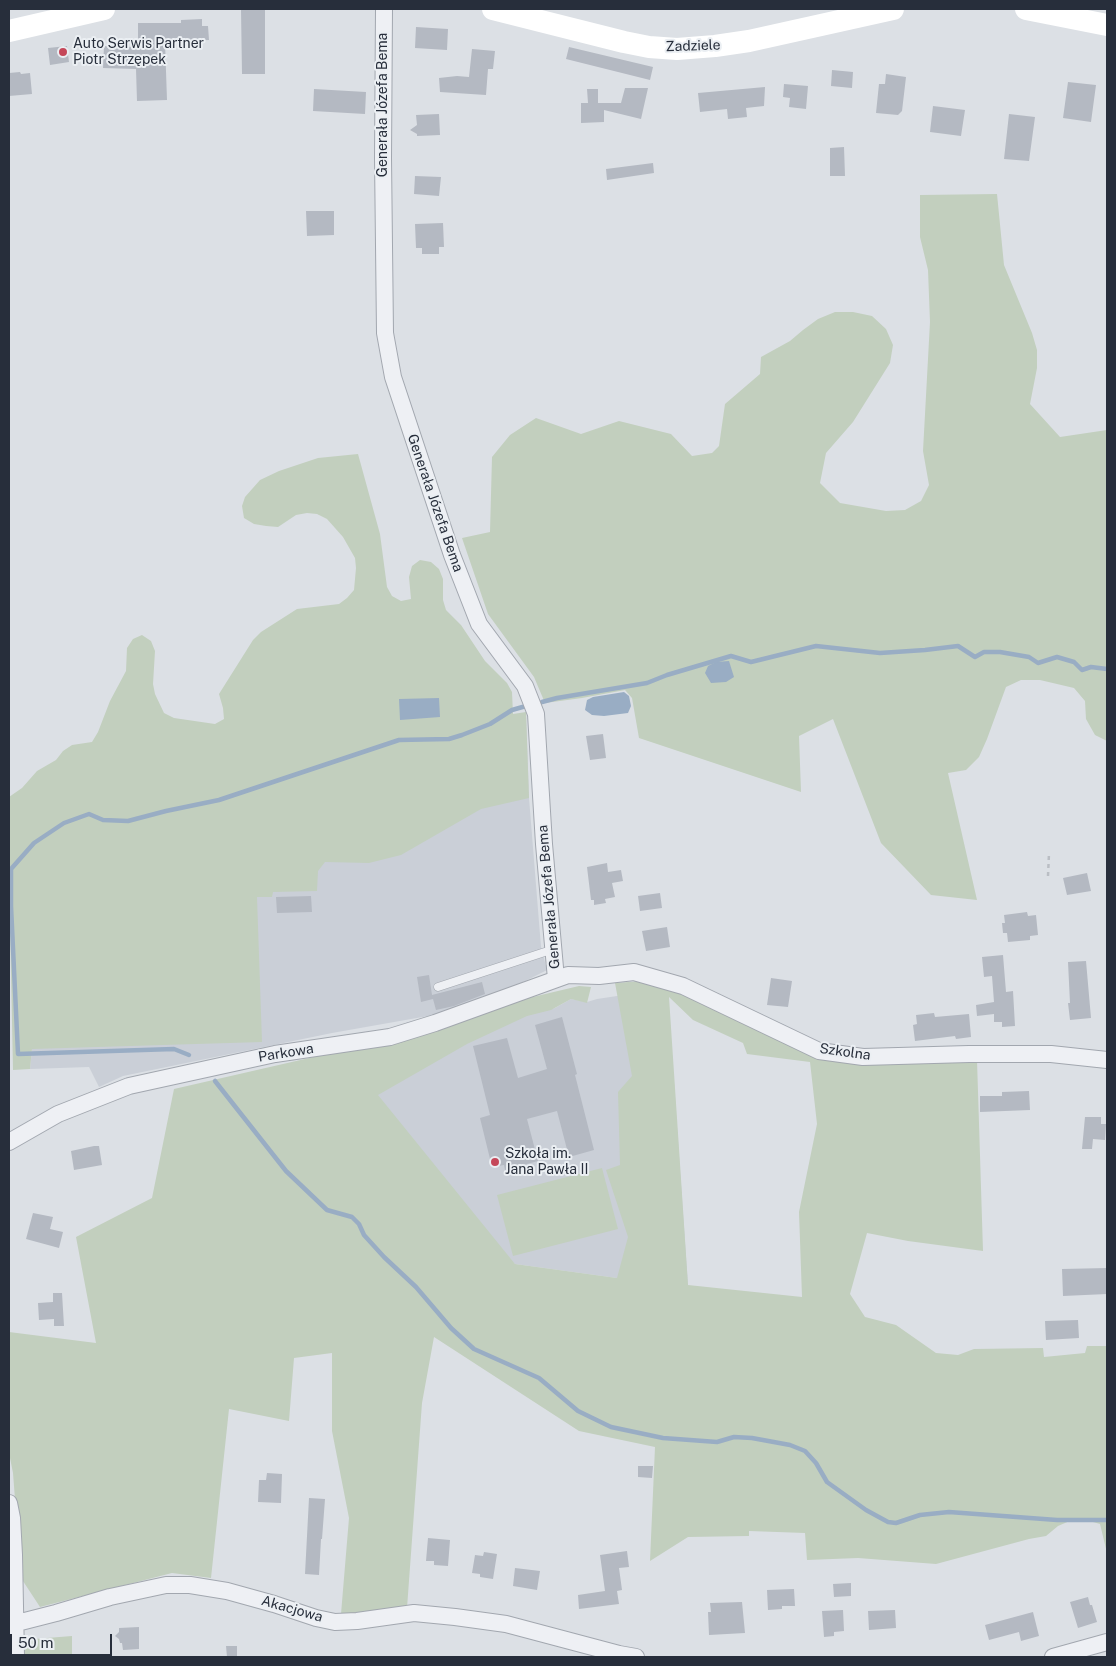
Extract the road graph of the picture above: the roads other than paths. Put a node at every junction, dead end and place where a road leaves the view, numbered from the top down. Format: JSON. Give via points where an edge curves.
{"nodes":[{"id":1,"x":104,"y":9,"type":"edge"},
{"id":2,"x":384,"y":9,"type":"edge"},
{"id":3,"x":493,"y":9,"type":"edge"},
{"id":4,"x":893,"y":9,"type":"edge"},
{"id":5,"x":1026,"y":9,"type":"edge"},
{"id":6,"x":1107,"y":25,"type":"edge"},
{"id":7,"x":9,"y":31,"type":"edge"},
{"id":8,"x":554,"y":949,"type":"junction"},
{"id":9,"x":562,"y":976,"type":"junction"},
{"id":10,"x":438,"y":987,"type":"dead end"},
{"id":11,"x":1107,"y":1060,"type":"edge"},
{"id":12,"x":9,"y":1142,"type":"edge"},
{"id":13,"x":9,"y":1503,"type":"edge"},
{"id":14,"x":12,"y":1624,"type":"edge"},
{"id":15,"x":1107,"y":1642,"type":"edge"},
{"id":16,"x":16,"y":1657,"type":"edge"},
{"id":17,"x":636,"y":1657,"type":"edge"},
{"id":18,"x":1053,"y":1657,"type":"edge"}],
"edges":[{"from":1,"to":7,"type":"street"},
{"from":2,"to":8,"type":"street","name":"Generała Józefa Bema","via":[[382,158],[388,350],[393,377],[448,546],[479,624],[525,686],[536,714]]},
{"from":3,"to":4,"type":"street","name":"Zadziele","via":[[624,42],[677,48],[749,41]]},
{"from":5,"to":6,"type":"street"},
{"from":8,"to":9,"type":"street","name":"Generała Józefa Bema"},
{"from":8,"to":10,"type":"lane"},
{"from":9,"to":11,"type":"street","name":"Szkolna","via":[[634,972],[683,986],[819,1051],[863,1057],[1044,1054]]},
{"from":9,"to":12,"type":"street","name":"Parkowa","via":[[435,1024],[390,1037],[275,1054],[129,1086],[58,1114]]},
{"from":13,"to":14,"type":"street","via":[[12,1518]]},
{"from":14,"to":16,"type":"street"},
{"from":14,"to":17,"type":"street","name":"Akacjowa","via":[[110,1597],[166,1585],[190,1585],[227,1591],[335,1622],[414,1614],[455,1617],[506,1624]]},
{"from":15,"to":18,"type":"street"}]}
